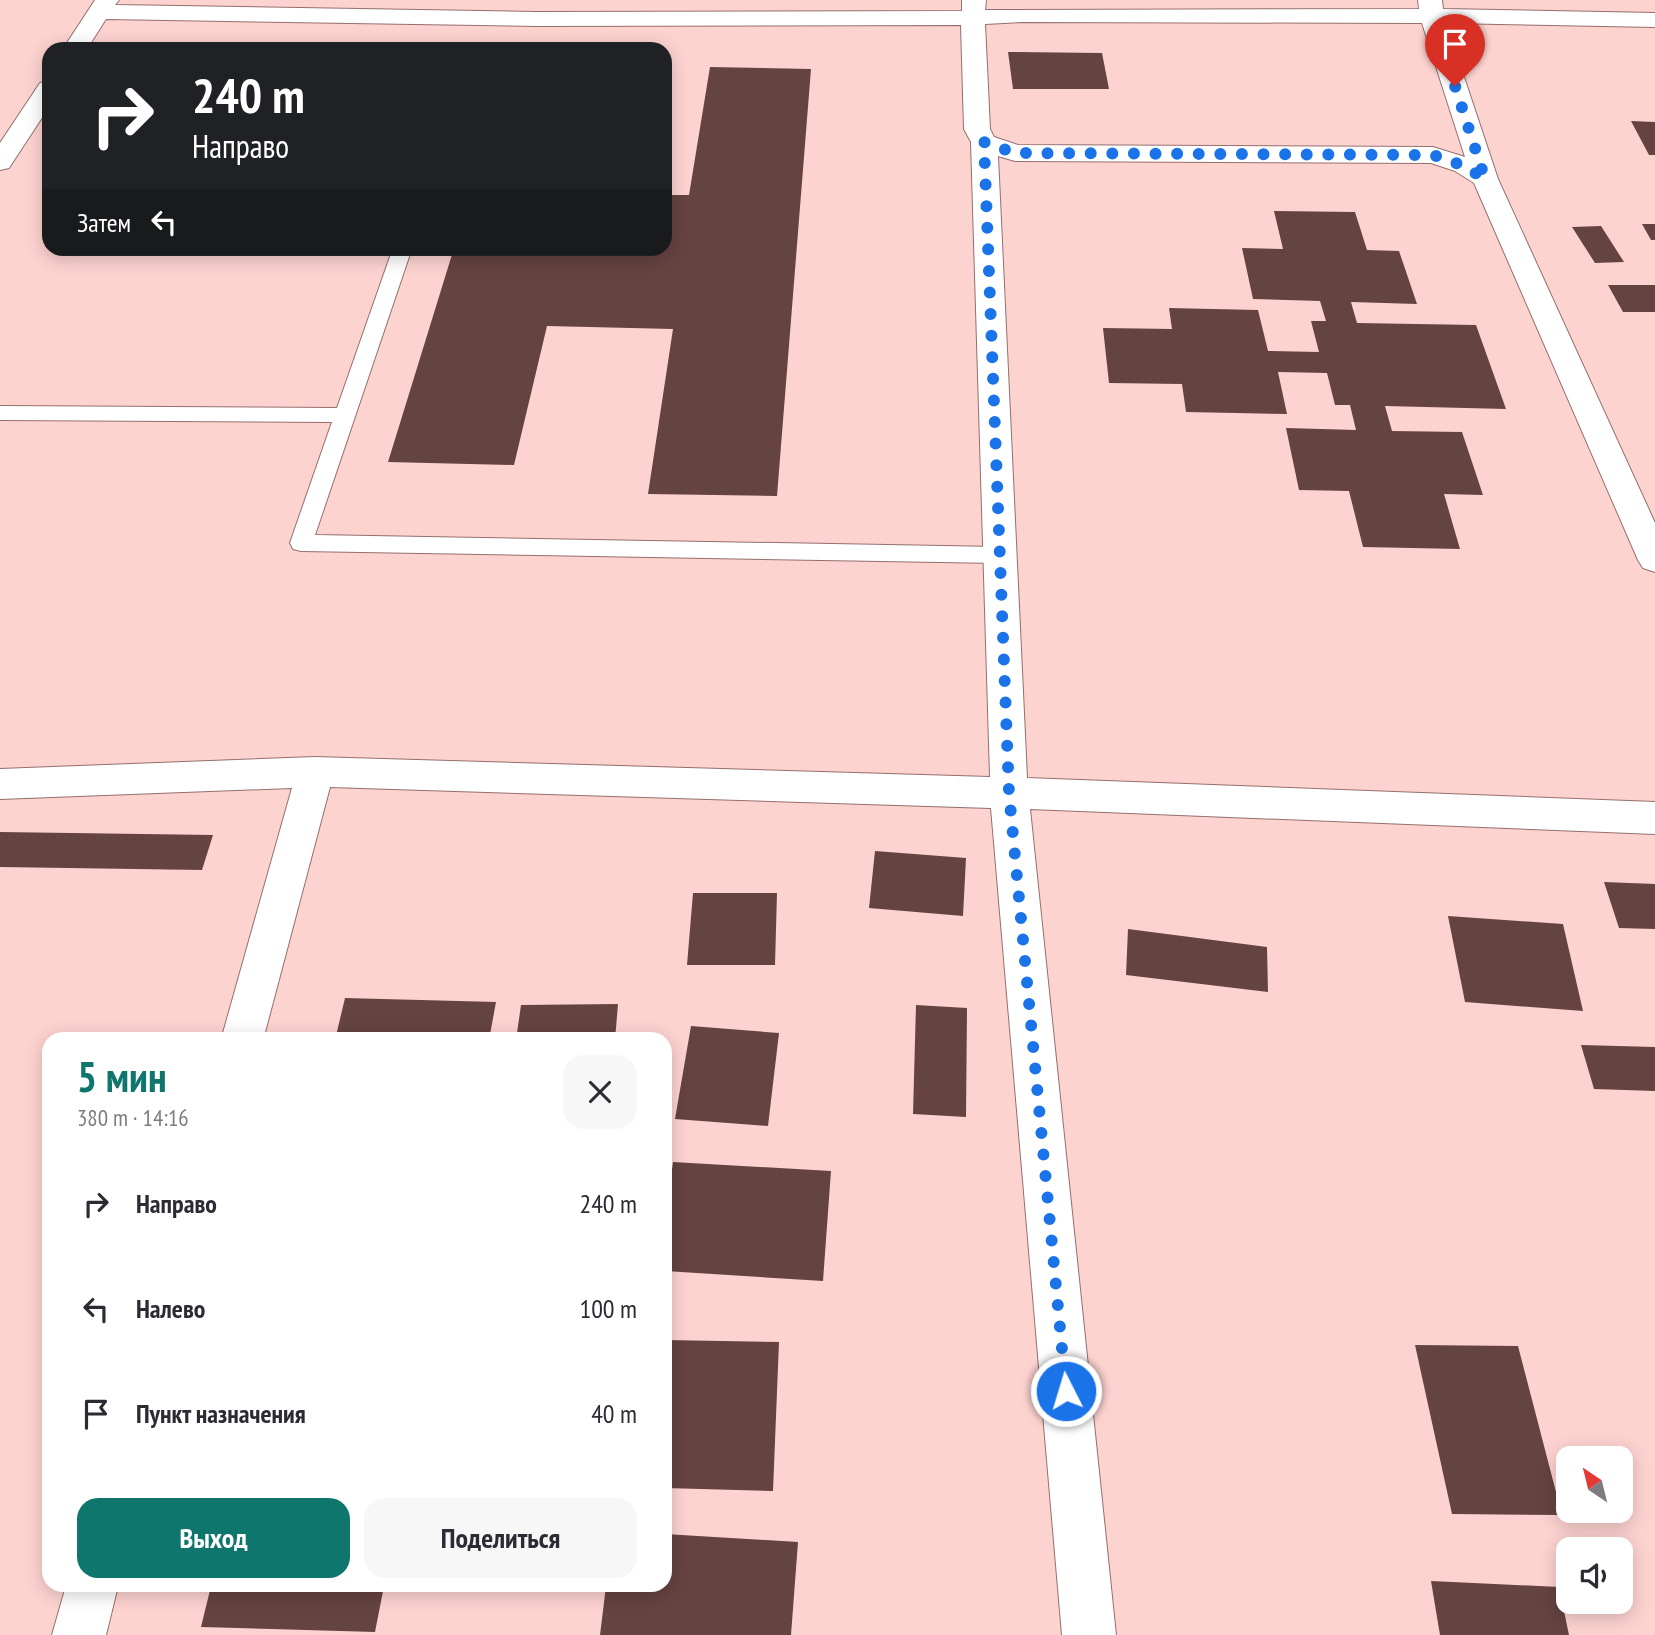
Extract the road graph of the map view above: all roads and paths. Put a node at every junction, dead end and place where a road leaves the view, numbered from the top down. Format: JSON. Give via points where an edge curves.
{"nodes":[{"id":1,"x":103,"y":6,"type":"edge"},
{"id":2,"x":1431,"y":8,"type":"edge"},
{"id":3,"x":538,"y":9,"type":"edge"},
{"id":4,"x":974,"y":9,"type":"edge"},
{"id":5,"x":1655,"y":20,"type":"edge"},
{"id":6,"x":80,"y":42,"type":"edge"},
{"id":7,"x":42,"y":99,"type":"edge"},
{"id":8,"x":984,"y":142,"type":"junction"},
{"id":9,"x":0,"y":162,"type":"edge"},
{"id":10,"x":1485,"y":179,"type":"junction"},
{"id":11,"x":400,"y":256,"type":"edge"},
{"id":12,"x":0,"y":413,"type":"edge"},
{"id":13,"x":345,"y":415,"type":"junction"},
{"id":14,"x":999,"y":555,"type":"junction"},
{"id":15,"x":1655,"y":560,"type":"edge"},
{"id":16,"x":315,"y":772,"type":"junction"},
{"id":17,"x":0,"y":784,"type":"edge"},
{"id":18,"x":1009,"y":793,"type":"junction"},
{"id":19,"x":1655,"y":818,"type":"edge"},
{"id":20,"x":244,"y":1032,"type":"edge"},
{"id":21,"x":90,"y":1592,"type":"edge"},
{"id":22,"x":79,"y":1635,"type":"edge"},
{"id":23,"x":1090,"y":1635,"type":"edge"}],
"edges":[{"from":1,"to":3,"type":"street"},
{"from":1,"to":6,"type":"street"},
{"from":2,"to":4,"type":"street","via":[[1021,15]]},
{"from":2,"to":5,"type":"street"},
{"from":2,"to":10,"type":"street"},
{"from":3,"to":4,"type":"street"},
{"from":4,"to":8,"type":"street","via":[[977,129]]},
{"from":7,"to":9,"type":"street"},
{"from":8,"to":10,"type":"street","via":[[1015,153],[1433,155]]},
{"from":8,"to":14,"type":"street"},
{"from":10,"to":15,"type":"street"},
{"from":11,"to":13,"type":"lane"},
{"from":12,"to":13,"type":"lane"},
{"from":13,"to":14,"type":"lane","via":[[301,543]]},
{"from":14,"to":18,"type":"street"},
{"from":16,"to":17,"type":"street"},
{"from":16,"to":18,"type":"street"},
{"from":16,"to":20,"type":"street"},
{"from":18,"to":19,"type":"street"},
{"from":18,"to":23,"type":"street"},
{"from":21,"to":22,"type":"street"}]}
